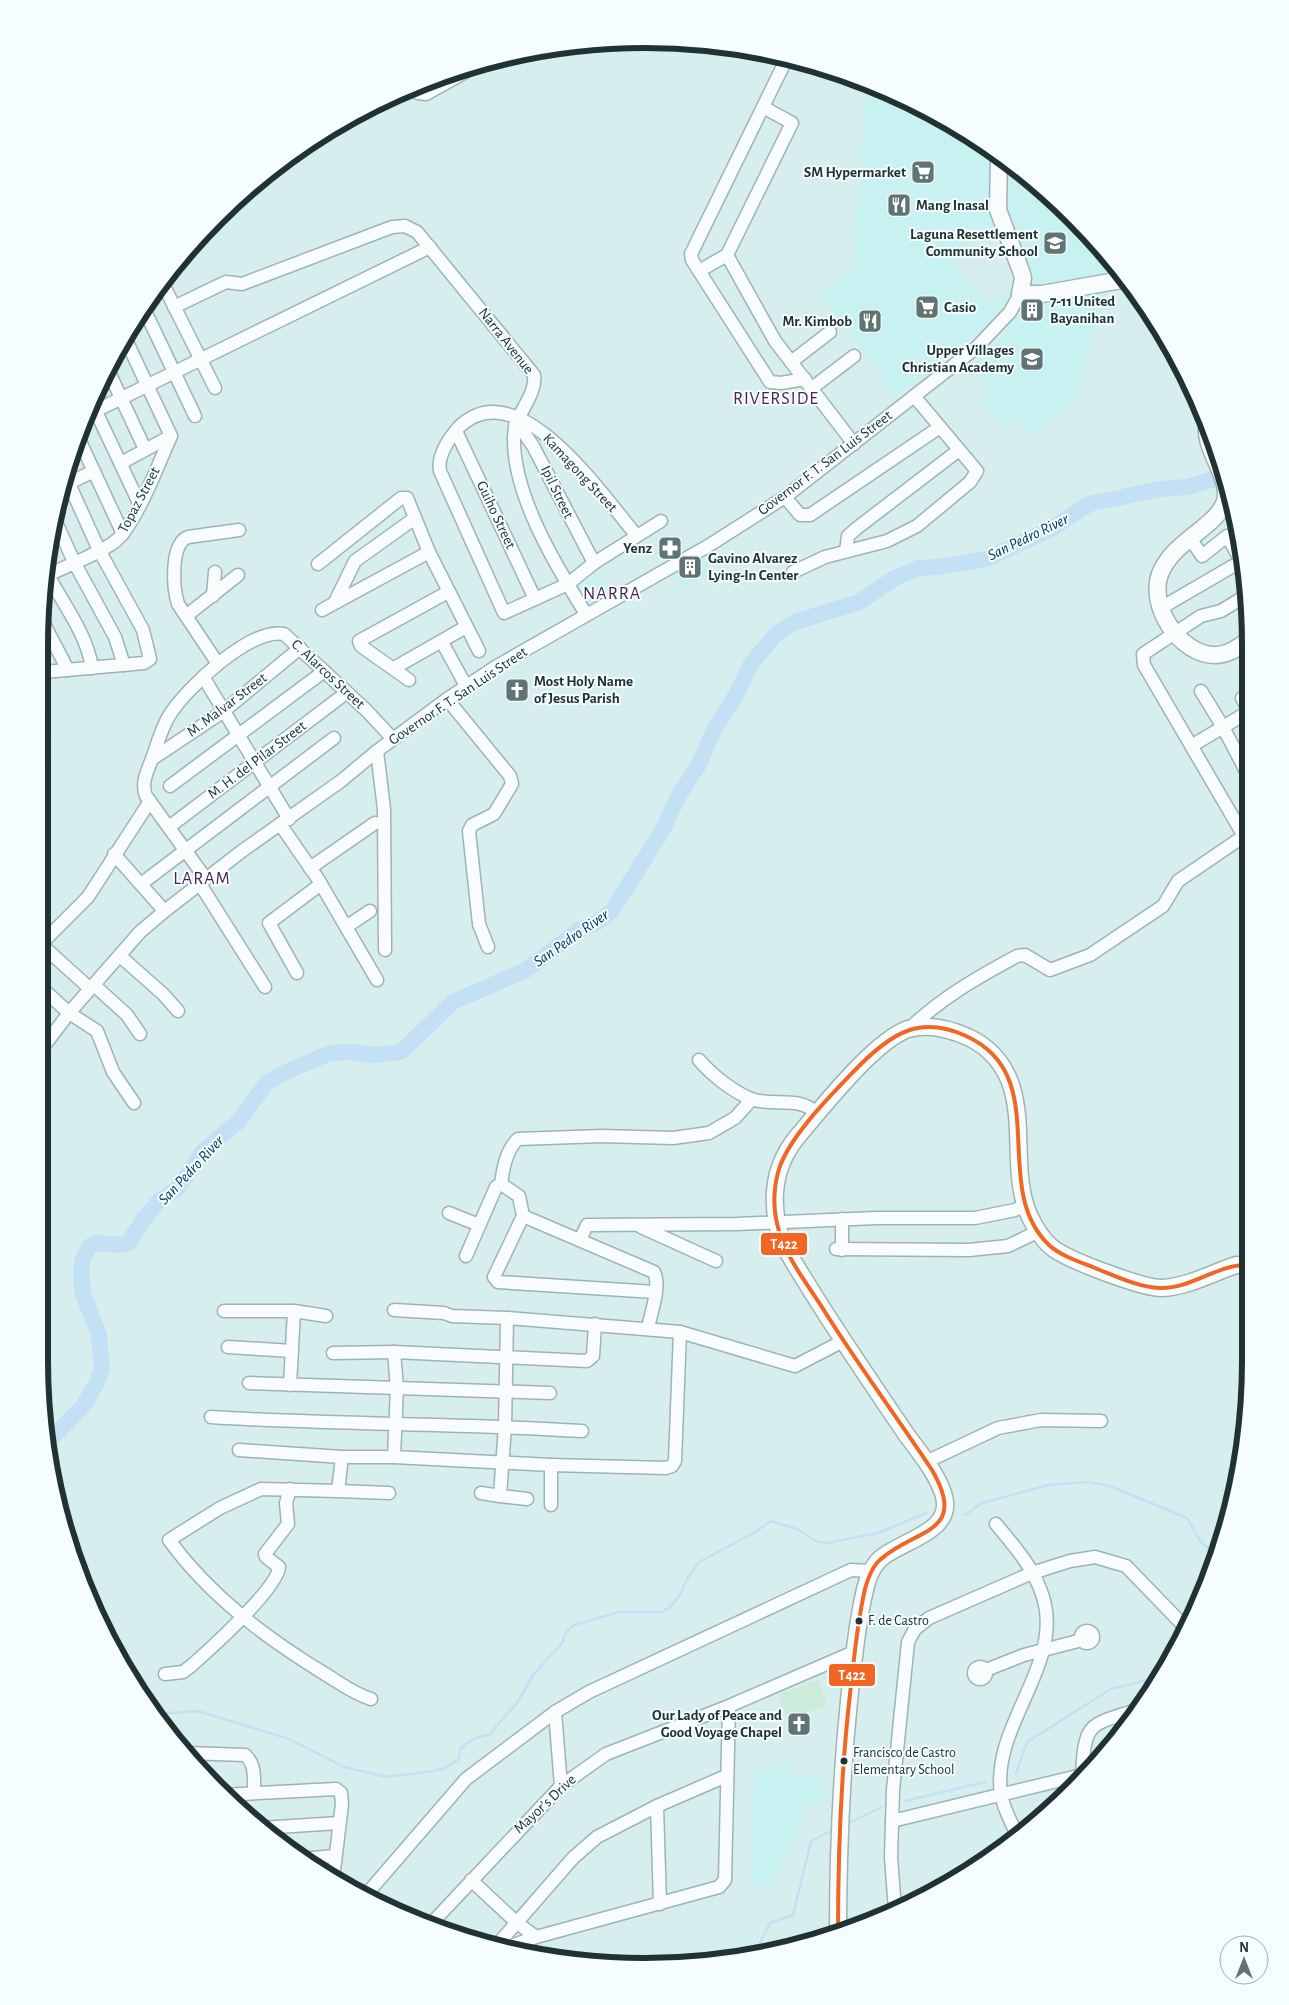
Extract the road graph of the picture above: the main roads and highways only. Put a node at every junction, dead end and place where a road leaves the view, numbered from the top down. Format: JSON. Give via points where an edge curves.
{"nodes":[{"id":1,"x":999,"y":164,"type":"edge"},
{"id":2,"x":1118,"y":281,"type":"edge"},
{"id":3,"x":1224,"y":503,"type":"edge"},
{"id":4,"x":1242,"y":644,"type":"edge"},
{"id":5,"x":1242,"y":1263,"type":"edge"},
{"id":6,"x":838,"y":1925,"type":"edge"}],
"edges":[{"from":1,"to":2,"type":"main road","via":[[998,210],[1021,271],[1020,294],[1042,294]]},
{"from":3,"to":4,"type":"main road","via":[[1165,563],[1158,590],[1167,621],[1187,645],[1214,655],[1225,654]]},
{"from":5,"to":6,"type":"main road","via":[[1176,1287],[1157,1288],[1114,1275],[1050,1247],[1025,1205],[1015,1104],[1006,1072],[978,1042],[954,1031],[932,1026],[909,1029],[876,1049],[793,1142],[781,1161],[775,1181],[777,1222],[787,1249],[843,1341],[926,1462],[943,1492],[945,1506],[942,1518],[930,1531],[889,1552],[871,1571],[862,1603],[854,1652],[840,1808]]}]}
